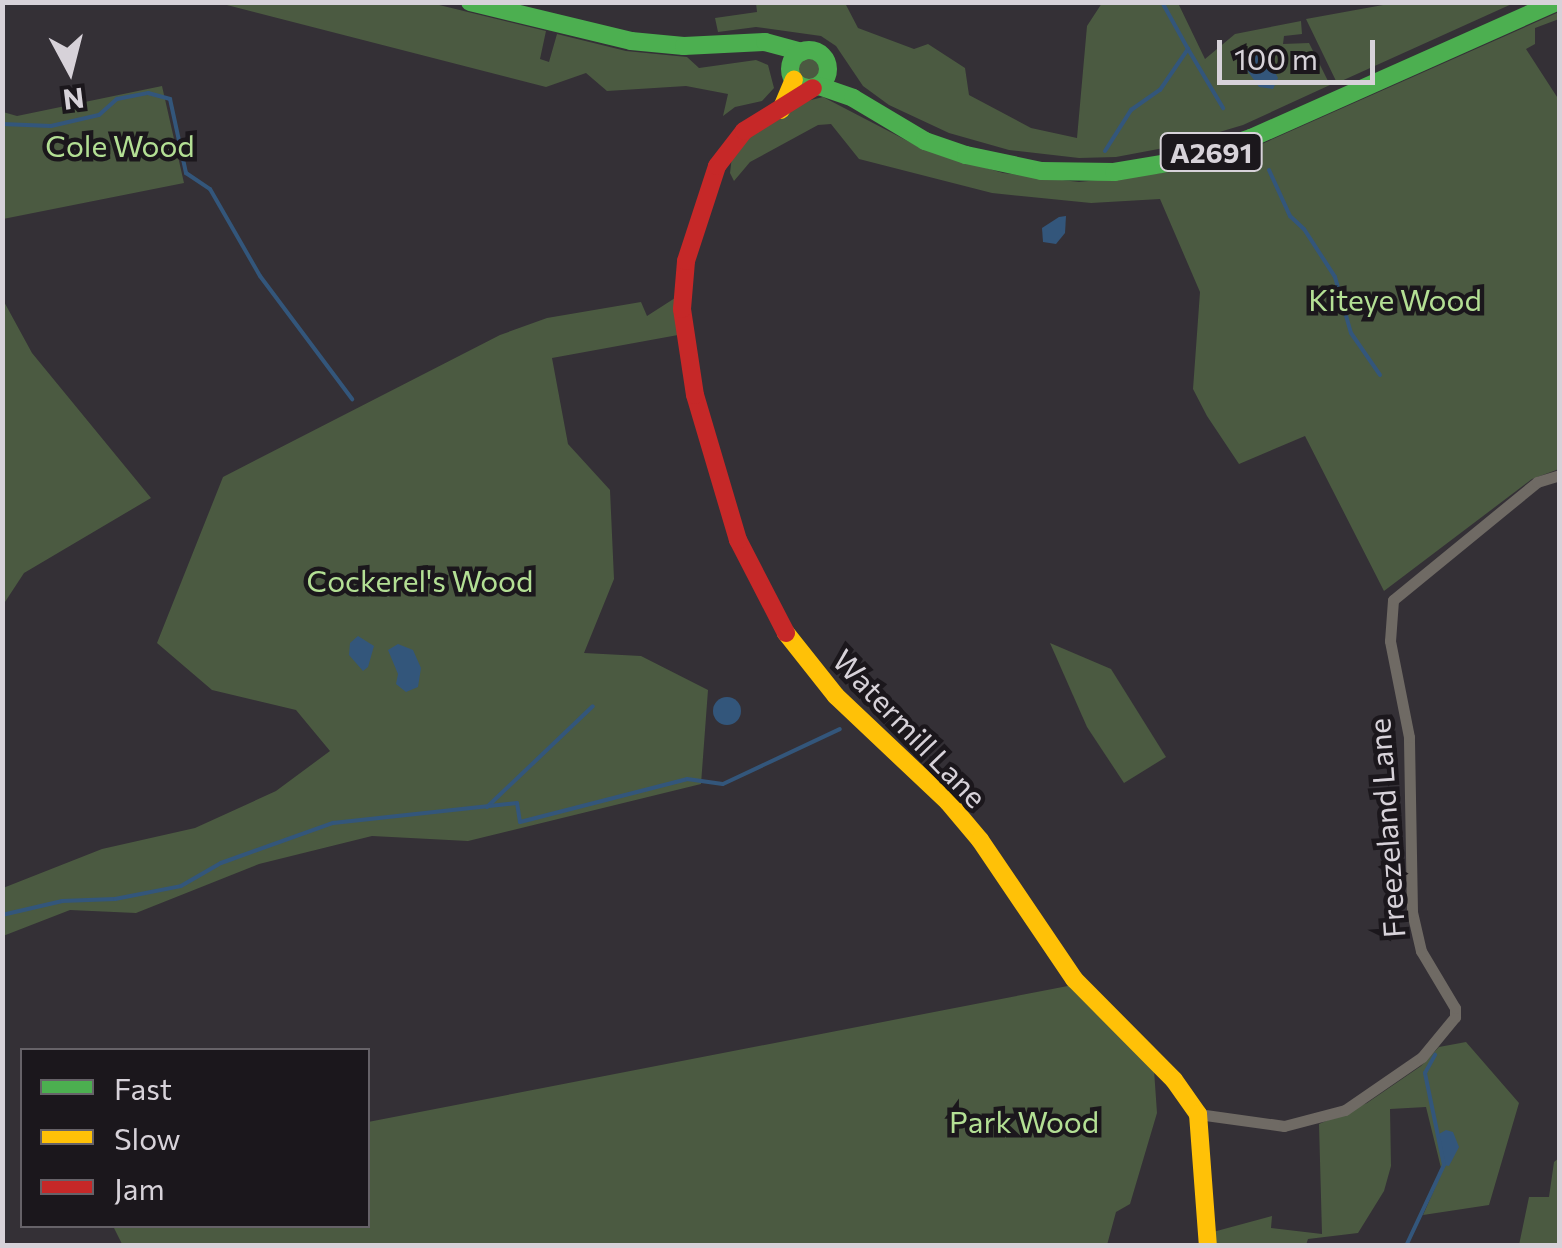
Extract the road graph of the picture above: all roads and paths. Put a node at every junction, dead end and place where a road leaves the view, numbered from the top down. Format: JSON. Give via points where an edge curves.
{"nodes":[{"id":1,"x":470,"y":2,"type":"edge"},
{"id":2,"x":1558,"y":2,"type":"edge"},
{"id":3,"x":765,"y":42,"type":"junction"},
{"id":4,"x":802,"y":52,"type":"junction"},
{"id":5,"x":827,"y":64,"type":"junction"},
{"id":6,"x":792,"y":75,"type":"junction"},
{"id":7,"x":816,"y":87,"type":"junction"},
{"id":8,"x":853,"y":98,"type":"junction"},
{"id":9,"x":781,"y":110,"type":"junction"},
{"id":10,"x":1560,"y":474,"type":"edge"},
{"id":11,"x":1198,"y":1114,"type":"junction"},
{"id":12,"x":1208,"y":1246,"type":"edge"}],
"edges":[{"from":1,"to":3,"type":"street","via":[[631,40],[693,46]]},
{"from":2,"to":8,"type":"street","number":"A2691","via":[[1251,138],[1150,167],[1078,173],[1004,165],[925,140]]},
{"from":3,"to":4,"type":"street"},
{"from":3,"to":6,"type":"street"},
{"from":4,"to":5,"type":"street","via":[[818,52]]},
{"from":4,"to":6,"type":"street"},
{"from":5,"to":7,"type":"street","via":[[826,78]]},
{"from":5,"to":8,"type":"street","number":"A2691"},
{"from":6,"to":7,"type":"street"},
{"from":6,"to":9,"type":"street"},
{"from":7,"to":8,"type":"street","number":"A2691"},
{"from":7,"to":9,"type":"street","name":"Watermill Lane"},
{"from":9,"to":11,"type":"street","name":"Watermill Lane","via":[[744,132],[722,157],[686,261],[682,308],[694,395],[738,540],[806,661],[948,802],[1074,979],[1174,1080]]},
{"from":10,"to":11,"type":"street","name":"Freezeland Lane","via":[[1505,506],[1393,600],[1390,641],[1409,737],[1412,912],[1421,951],[1455,1017],[1422,1057],[1345,1110],[1284,1126]]},
{"from":11,"to":12,"type":"street"}]}
